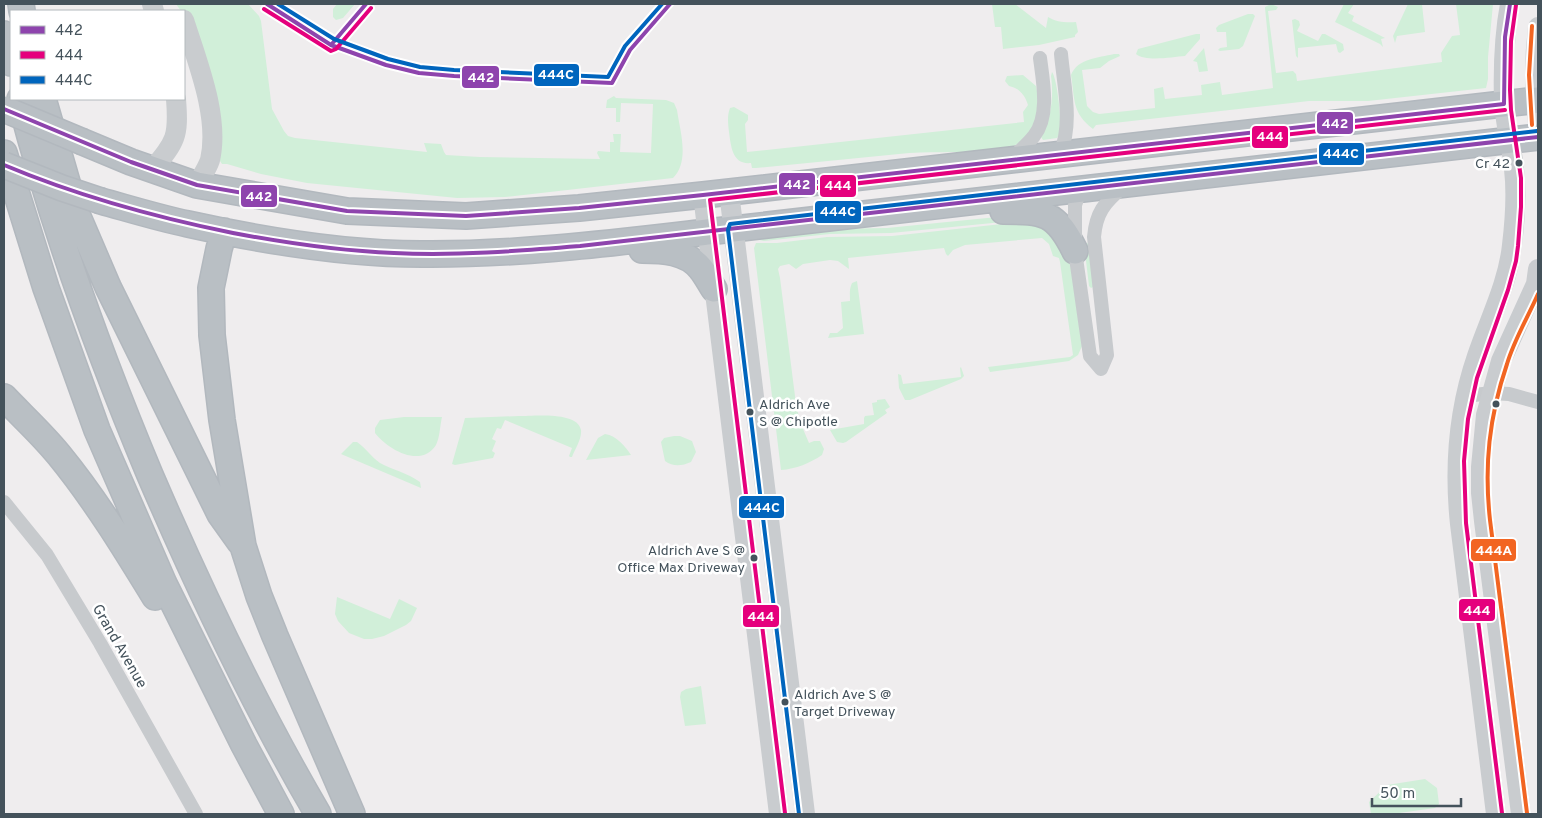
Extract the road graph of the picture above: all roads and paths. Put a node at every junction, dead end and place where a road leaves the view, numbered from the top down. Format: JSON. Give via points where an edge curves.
{"nodes":[{"id":1,"x":1510,"y":4,"type":"edge"},
{"id":2,"x":185,"y":23,"type":"edge"},
{"id":3,"x":1538,"y":27,"type":"edge"},
{"id":4,"x":4,"y":34,"type":"edge"},
{"id":5,"x":1061,"y":54,"type":"dead end"},
{"id":6,"x":1040,"y":58,"type":"dead end"},
{"id":7,"x":10,"y":60,"type":"edge"},
{"id":8,"x":20,"y":100,"type":"edge"},
{"id":9,"x":43,"y":100,"type":"edge"},
{"id":10,"x":176,"y":100,"type":"edge"},
{"id":11,"x":1504,"y":104,"type":"junction"},
{"id":12,"x":1537,"y":108,"type":"edge"},
{"id":13,"x":4,"y":109,"type":"edge"},
{"id":14,"x":1217,"y":136,"type":"junction"},
{"id":15,"x":1538,"y":137,"type":"edge"},
{"id":16,"x":1510,"y":140,"type":"junction"},
{"id":17,"x":4,"y":153,"type":"edge"},
{"id":18,"x":1060,"y":154,"type":"junction"},
{"id":19,"x":1010,"y":160,"type":"junction"},
{"id":20,"x":4,"y":164,"type":"edge"},
{"id":21,"x":152,"y":170,"type":"junction"},
{"id":22,"x":1126,"y":184,"type":"junction"},
{"id":23,"x":197,"y":185,"type":"junction"},
{"id":24,"x":1080,"y":190,"type":"junction"},
{"id":25,"x":729,"y":192,"type":"junction"},
{"id":26,"x":703,"y":195,"type":"junction"},
{"id":27,"x":913,"y":209,"type":"junction"},
{"id":28,"x":187,"y":224,"type":"junction"},
{"id":29,"x":734,"y":229,"type":"junction"},
{"id":30,"x":224,"y":231,"type":"junction"},
{"id":31,"x":707,"y":232,"type":"junction"},
{"id":32,"x":1075,"y":251,"type":"junction"},
{"id":33,"x":509,"y":252,"type":"junction"},
{"id":34,"x":1538,"y":269,"type":"edge"},
{"id":35,"x":714,"y":289,"type":"junction"},
{"id":36,"x":1492,"y":393,"type":"junction"},
{"id":37,"x":1465,"y":396,"type":"junction"},
{"id":38,"x":4,"y":397,"type":"edge"},
{"id":39,"x":1538,"y":402,"type":"edge"},
{"id":40,"x":4,"y":415,"type":"edge"},
{"id":41,"x":84,"y":487,"type":"junction"},
{"id":42,"x":4,"y":502,"type":"edge"},
{"id":43,"x":243,"y":546,"type":"junction"},
{"id":44,"x":244,"y":745,"type":"junction"},
{"id":45,"x":196,"y":814,"type":"edge"},
{"id":46,"x":281,"y":814,"type":"edge"},
{"id":47,"x":318,"y":814,"type":"edge"},
{"id":48,"x":352,"y":814,"type":"edge"},
{"id":49,"x":779,"y":814,"type":"edge"},
{"id":50,"x":805,"y":814,"type":"edge"},
{"id":51,"x":1496,"y":814,"type":"edge"},
{"id":52,"x":1521,"y":814,"type":"edge"}],
"edges":[{"from":1,"to":11,"type":"street","via":[[1505,37]]},
{"from":2,"to":23,"type":"street","via":[[205,89],[212,128],[209,161]]},
{"from":3,"to":12,"type":"street","via":[[1534,63]]},
{"from":4,"to":7,"type":"highway"},
{"from":5,"to":18,"type":"street","via":[[1068,122]]},
{"from":6,"to":19,"type":"street","via":[[1043,116],[1036,134]]},
{"from":8,"to":47,"type":"highway","via":[[60,231],[128,421],[182,548],[247,685]]},
{"from":9,"to":43,"type":"highway","via":[[76,210],[108,287],[220,514]]},
{"from":10,"to":21,"type":"street","via":[[176,137]]},
{"from":11,"to":12,"type":"highway"},
{"from":11,"to":14,"type":"highway"},
{"from":11,"to":16,"type":"street"},
{"from":13,"to":21,"type":"highway","bridge":true},
{"from":14,"to":18,"type":"highway"},
{"from":14,"to":24,"type":"highway","via":[[1117,159],[1092,175]]},
{"from":15,"to":16,"type":"highway"},
{"from":16,"to":22,"type":"highway"},
{"from":16,"to":37,"type":"street","via":[[1516,197],[1512,247],[1503,286]]},
{"from":17,"to":44,"type":"highway","via":[[46,288],[97,430],[160,577]]},
{"from":18,"to":19,"type":"highway"},
{"from":18,"to":27,"type":"highway","via":[[1027,181]]},
{"from":19,"to":25,"type":"highway"},
{"from":20,"to":28,"type":"highway","bridge":true,"via":[[101,201]]},
{"from":21,"to":23,"type":"highway"},
{"from":22,"to":24,"type":"highway"},
{"from":22,"to":32,"type":"street","via":[[1110,198],[1095,222],[1107,354],[1101,369],[1090,356]]},
{"from":23,"to":26,"type":"highway","via":[[347,211],[449,215],[508,214]]},
{"from":23,"to":28,"type":"highway"},
{"from":24,"to":27,"type":"highway"},
{"from":24,"to":32,"type":"street","via":[[1075,205]]},
{"from":25,"to":26,"type":"highway"},
{"from":25,"to":29,"type":"street"},
{"from":26,"to":31,"type":"street"},
{"from":27,"to":29,"type":"highway"},
{"from":27,"to":32,"type":"highway","via":[[1032,211],[1053,220]]},
{"from":28,"to":30,"type":"highway"},
{"from":29,"to":31,"type":"highway"},
{"from":29,"to":50,"type":"street"},
{"from":30,"to":33,"type":"highway","via":[[346,250],[419,254]]},
{"from":30,"to":43,"type":"highway","via":[[211,288],[212,335]]},
{"from":31,"to":33,"type":"highway"},
{"from":31,"to":35,"type":"street"},
{"from":33,"to":35,"type":"highway","via":[[663,250],[696,264]]},
{"from":34,"to":36,"type":"street","via":[[1533,291],[1501,361]]},
{"from":35,"to":49,"type":"street"},
{"from":36,"to":37,"type":"street"},
{"from":36,"to":39,"type":"street"},
{"from":36,"to":52,"type":"street","via":[[1486,414],[1481,493]]},
{"from":37,"to":51,"type":"street","via":[[1460,420],[1457,496]]},
{"from":38,"to":41,"type":"highway","via":[[43,437]]},
{"from":40,"to":41,"type":"highway"},
{"from":41,"to":44,"type":"highway","via":[[118,536]]},
{"from":42,"to":45,"type":"street","name":"Grand Avenue","via":[[48,555]]},
{"from":43,"to":48,"type":"highway","via":[[275,636]]},
{"from":44,"to":46,"type":"highway"}]}
